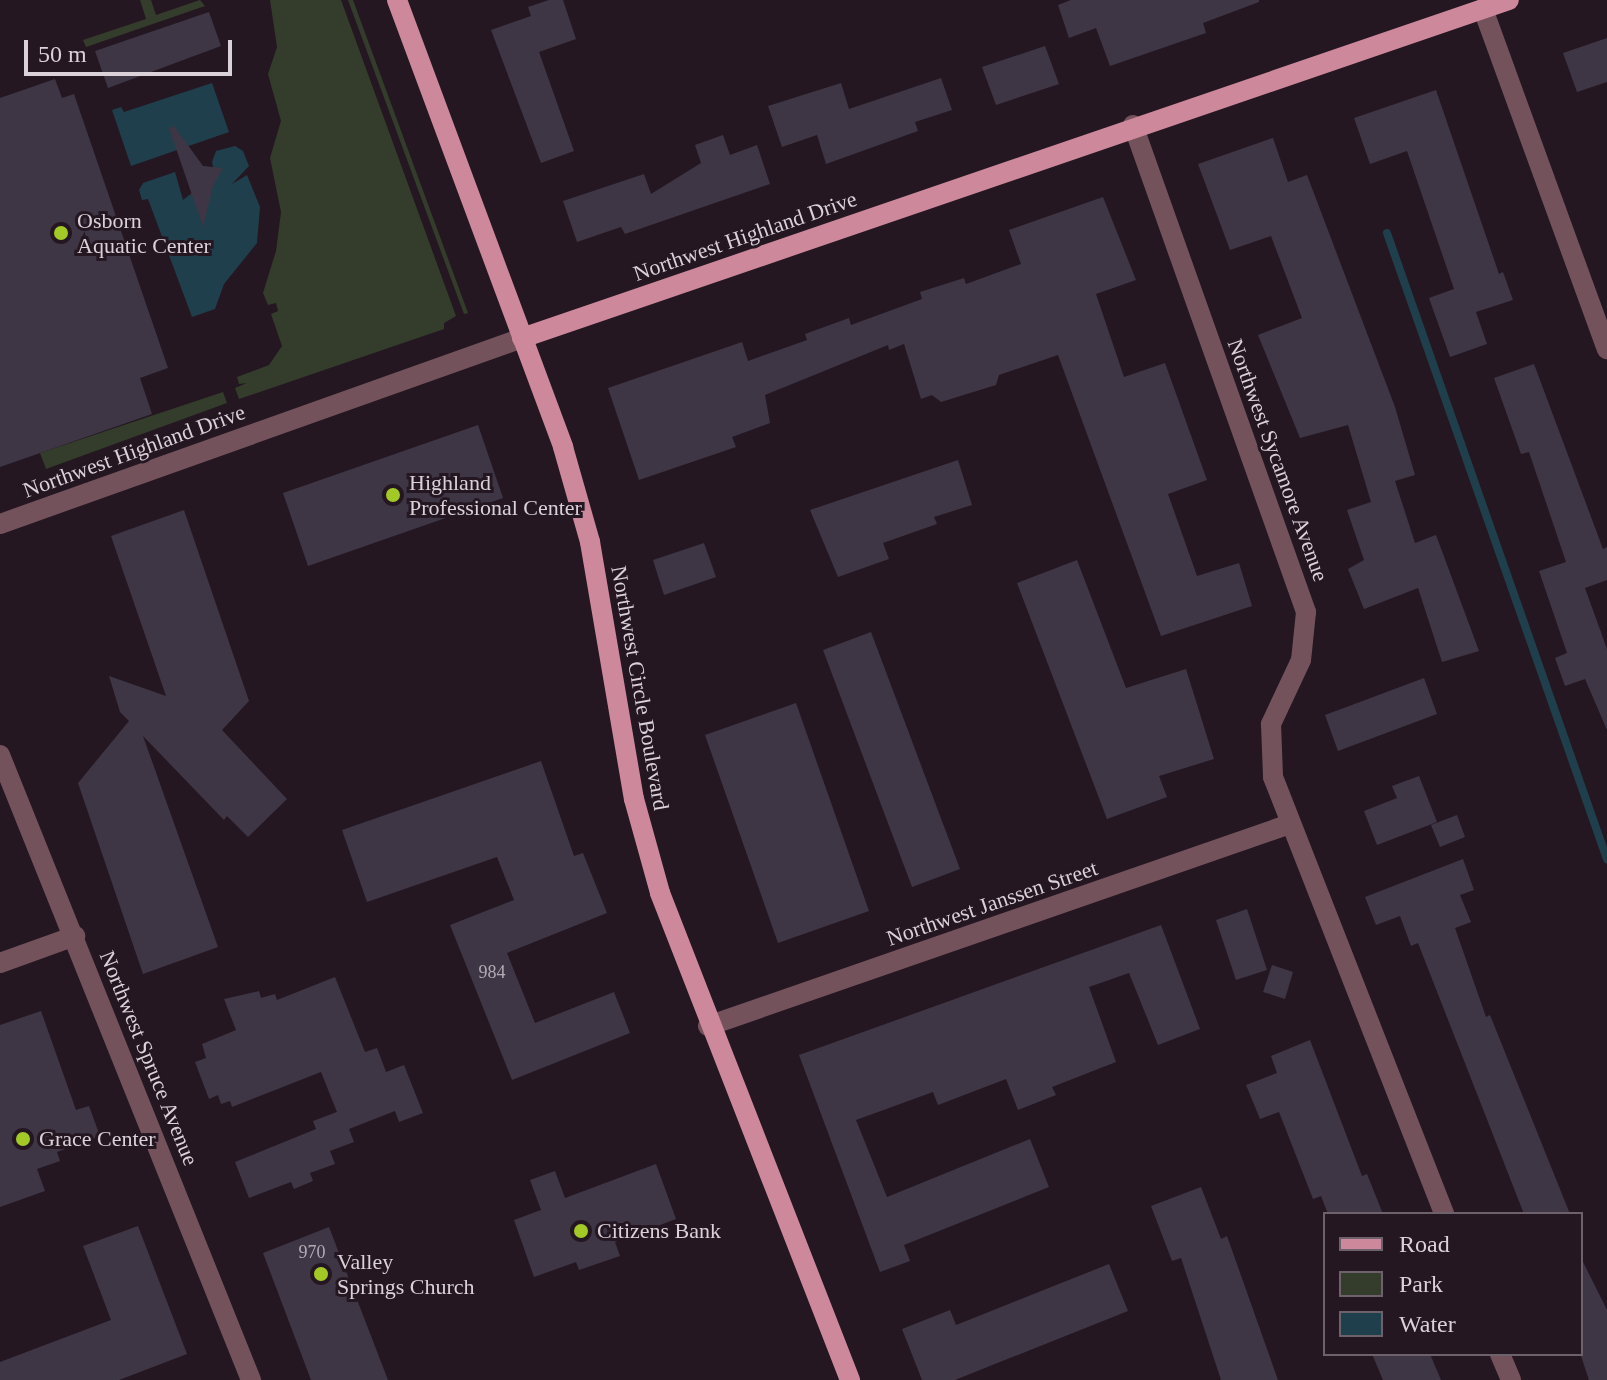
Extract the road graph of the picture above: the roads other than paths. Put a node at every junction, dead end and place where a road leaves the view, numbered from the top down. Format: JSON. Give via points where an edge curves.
{"nodes":[{"id":1,"x":397,"y":0,"type":"edge"},
{"id":2,"x":1509,"y":0,"type":"edge"},
{"id":3,"x":1483,"y":9,"type":"junction"},
{"id":4,"x":1133,"y":125,"type":"junction"},
{"id":5,"x":522,"y":338,"type":"junction"},
{"id":6,"x":1607,"y":349,"type":"edge"},
{"id":7,"x":0,"y":524,"type":"edge"},
{"id":8,"x":0,"y":755,"type":"edge"},
{"id":9,"x":1290,"y":824,"type":"junction"},
{"id":10,"x":75,"y":936,"type":"junction"},
{"id":11,"x":0,"y":963,"type":"edge"},
{"id":12,"x":708,"y":1026,"type":"junction"},
{"id":13,"x":1443,"y":1212,"type":"edge"},
{"id":14,"x":1501,"y":1356,"type":"edge"},
{"id":15,"x":251,"y":1380,"type":"edge"},
{"id":16,"x":850,"y":1380,"type":"edge"},
{"id":17,"x":1511,"y":1380,"type":"edge"}],
"edges":[{"from":1,"to":5,"type":"main road","name":"Northwest Circle Boulevard"},
{"from":2,"to":3,"type":"main road","name":"Northwest Highland Drive"},
{"from":3,"to":4,"type":"main road","name":"Northwest Highland Drive"},
{"from":3,"to":6,"type":"street"},
{"from":4,"to":5,"type":"main road","name":"Northwest Highland Drive"},
{"from":4,"to":9,"type":"street","name":"Northwest Sycamore Avenue","via":[[1306,612],[1301,660],[1271,724],[1273,777]]},
{"from":5,"to":7,"type":"street","name":"Northwest Highland Drive"},
{"from":5,"to":12,"type":"main road","name":"Northwest Circle Boulevard","via":[[563,447],[590,542],[640,826]]},
{"from":8,"to":10,"type":"street","name":"Northwest Spruce Avenue"},
{"from":9,"to":12,"type":"street","name":"Northwest Janssen Street"},
{"from":9,"to":13,"type":"street","name":"Northwest Sycamore Avenue"},
{"from":10,"to":11,"type":"street"},
{"from":10,"to":15,"type":"street","name":"Northwest Spruce Avenue"},
{"from":12,"to":16,"type":"main road","name":"Northwest Circle Boulevard"},
{"from":14,"to":17,"type":"street"}]}
